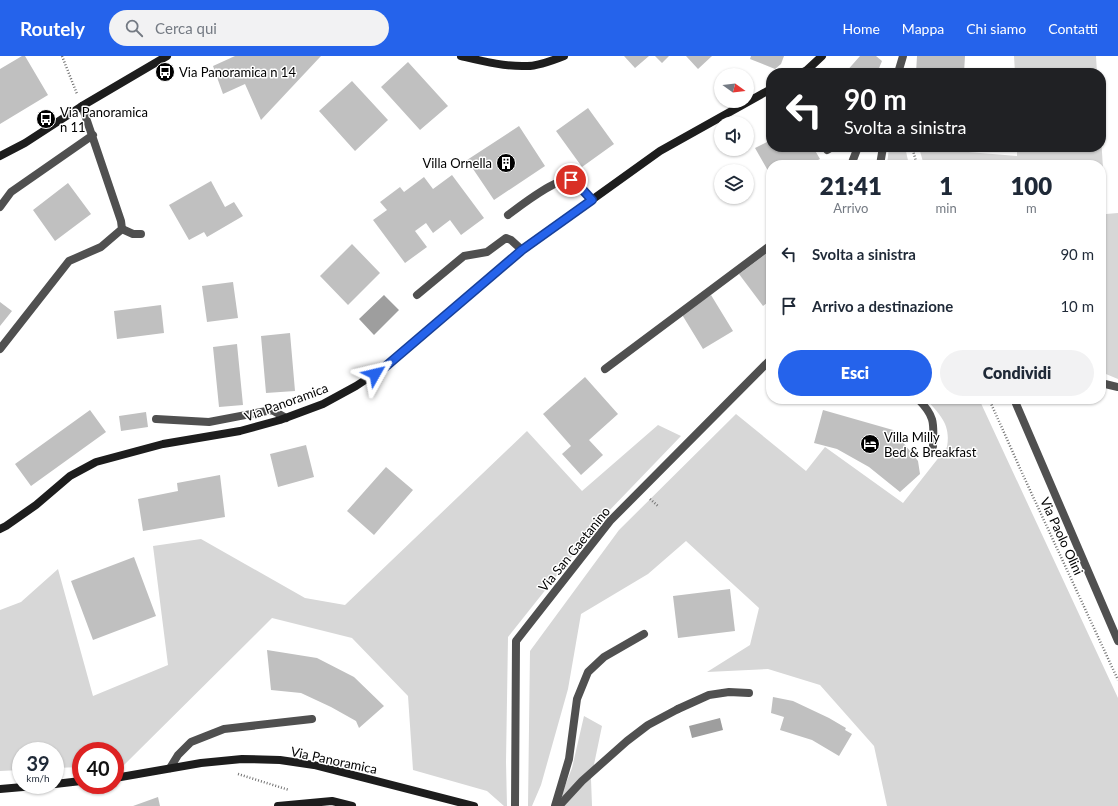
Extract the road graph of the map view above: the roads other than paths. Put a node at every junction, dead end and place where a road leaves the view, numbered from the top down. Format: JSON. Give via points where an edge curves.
{"nodes":[{"id":1,"x":167,"y":56,"type":"edge"},
{"id":2,"x":461,"y":56,"type":"edge"},
{"id":3,"x":564,"y":56,"type":"edge"},
{"id":4,"x":822,"y":56,"type":"edge"},
{"id":5,"x":903,"y":56,"type":"edge"},
{"id":6,"x":809,"y":68,"type":"edge"},
{"id":7,"x":899,"y":68,"type":"edge"},
{"id":8,"x":766,"y":93,"type":"edge"},
{"id":9,"x":82,"y":106,"type":"junction"},
{"id":10,"x":93,"y":135,"type":"junction"},
{"id":11,"x":0,"y":156,"type":"edge"},
{"id":12,"x":592,"y":200,"type":"junction"},
{"id":13,"x":0,"y":207,"type":"edge"},
{"id":14,"x":508,"y":215,"type":"dead end"},
{"id":15,"x":122,"y":228,"type":"junction"},
{"id":16,"x":141,"y":234,"type":"dead end"},
{"id":17,"x":766,"y":248,"type":"edge"},
{"id":18,"x":522,"y":250,"type":"junction"},
{"id":19,"x":417,"y":295,"type":"dead end"},
{"id":20,"x":0,"y":348,"type":"edge"},
{"id":21,"x":766,"y":364,"type":"edge"},
{"id":22,"x":605,"y":369,"type":"dead end"},
{"id":23,"x":1106,"y":384,"type":"edge"},
{"id":24,"x":1118,"y":387,"type":"edge"},
{"id":25,"x":923,"y":404,"type":"edge"},
{"id":26,"x":1016,"y":404,"type":"edge"},
{"id":27,"x":286,"y":418,"type":"junction"},
{"id":28,"x":156,"y":419,"type":"dead end"},
{"id":29,"x":933,"y":446,"type":"dead end"},
{"id":30,"x":0,"y":529,"type":"edge"},
{"id":31,"x":644,"y":634,"type":"dead end"},
{"id":32,"x":1118,"y":641,"type":"edge"},
{"id":33,"x":749,"y":693,"type":"dead end"},
{"id":34,"x":312,"y":719,"type":"dead end"},
{"id":35,"x":170,"y":768,"type":"junction"},
{"id":36,"x":124,"y":776,"type":"edge"},
{"id":37,"x":12,"y":788,"type":"edge"},
{"id":38,"x":0,"y":789,"type":"edge"},
{"id":39,"x":278,"y":806,"type":"edge"},
{"id":40,"x":352,"y":806,"type":"edge"},
{"id":41,"x":474,"y":806,"type":"edge"},
{"id":42,"x":516,"y":806,"type":"edge"},
{"id":43,"x":554,"y":806,"type":"edge"},
{"id":44,"x":559,"y":806,"type":"edge"}],
"edges":[{"from":1,"to":9,"type":"street"},
{"from":2,"to":3,"type":"street","via":[[494,63],[528,66]]},
{"from":4,"to":6,"type":"street"},
{"from":5,"to":7,"type":"street"},
{"from":8,"to":12,"type":"street","name":"Via Panoramica","via":[[660,151]]},
{"from":9,"to":10,"type":"street"},
{"from":9,"to":11,"type":"street","via":[[26,143]]},
{"from":10,"to":13,"type":"street","via":[[10,192]]},
{"from":10,"to":15,"type":"street"},
{"from":12,"to":14,"type":"street","via":[[571,180],[560,181]]},
{"from":12,"to":18,"type":"street","name":"Via Panoramica"},
{"from":15,"to":16,"type":"street","via":[[133,234]]},
{"from":15,"to":20,"type":"street","via":[[101,247],[69,261]]},
{"from":17,"to":22,"type":"street"},
{"from":18,"to":19,"type":"street","via":[[506,238],[487,252],[464,256]]},
{"from":18,"to":27,"type":"street","name":"Via Panoramica","via":[[385,367],[323,404]]},
{"from":21,"to":42,"type":"street","name":"Via San Gaetanino","via":[[610,521],[516,642]]},
{"from":23,"to":24,"type":"street"},
{"from":25,"to":29,"type":"street","via":[[934,422]]},
{"from":26,"to":32,"type":"street"},
{"from":27,"to":28,"type":"street","via":[[272,410],[209,422]]},
{"from":27,"to":30,"type":"street","name":"Via Panoramica","via":[[240,431],[164,444],[96,462],[70,476],[36,505]]},
{"from":31,"to":43,"type":"street","via":[[604,658],[588,672],[577,699],[569,758]]},
{"from":33,"to":44,"type":"street","via":[[709,695],[648,726],[582,781]]},
{"from":34,"to":35,"type":"street","via":[[224,729],[192,742]]},
{"from":35,"to":36,"type":"street","name":"Via Panoramica"},
{"from":35,"to":41,"type":"street","name":"Via Panoramica","via":[[242,759],[280,760],[314,766]]},
{"from":37,"to":38,"type":"street"},
{"from":39,"to":40,"type":"street","via":[[332,801]]}]}
